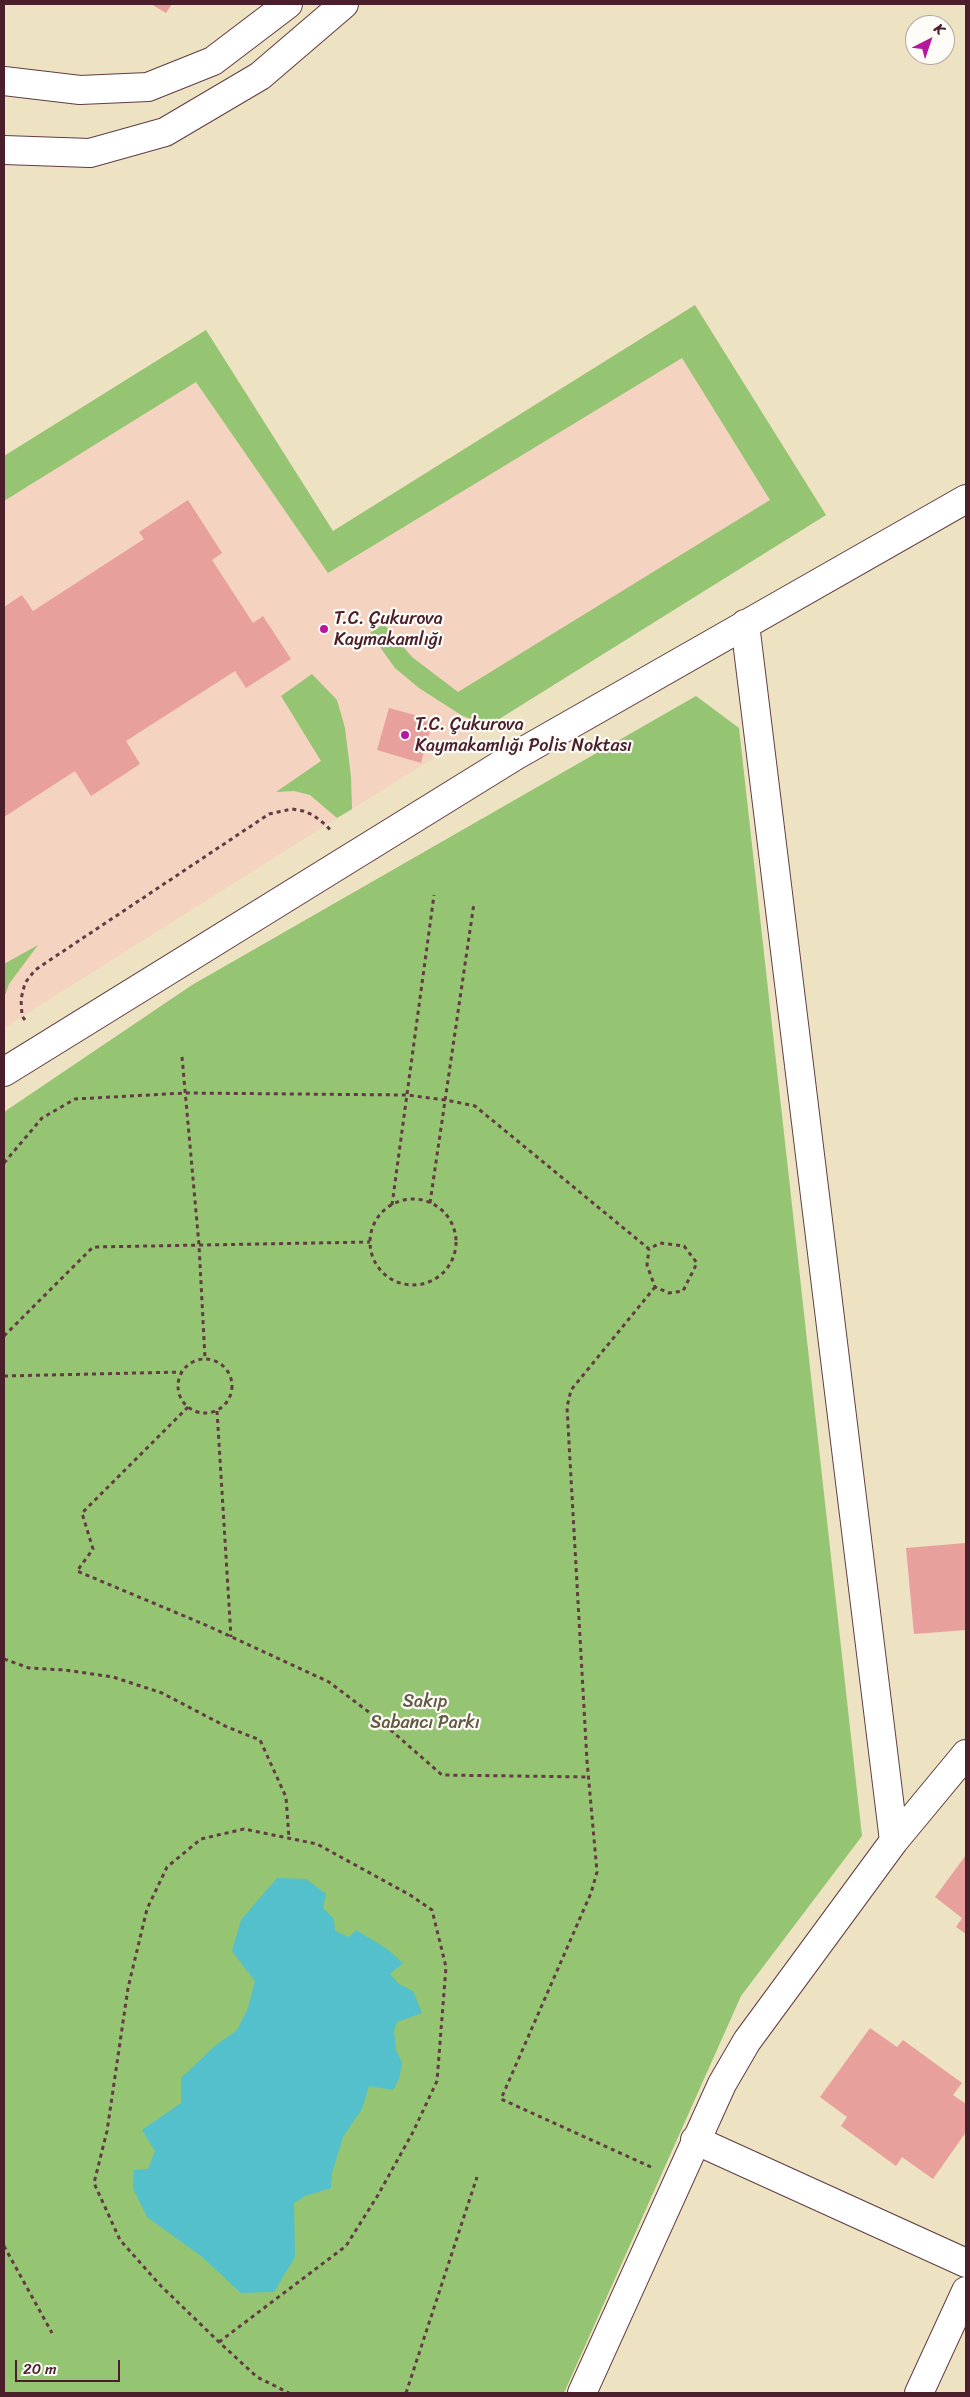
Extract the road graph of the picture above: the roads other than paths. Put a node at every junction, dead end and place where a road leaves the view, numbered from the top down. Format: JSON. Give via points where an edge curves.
{"nodes":[{"id":1,"x":288,"y":4,"type":"edge"},
{"id":2,"x":344,"y":4,"type":"edge"},
{"id":3,"x":4,"y":81,"type":"edge"},
{"id":4,"x":4,"y":150,"type":"edge"},
{"id":5,"x":966,"y":499,"type":"edge"},
{"id":6,"x":745,"y":624,"type":"junction"},
{"id":7,"x":4,"y":1072,"type":"edge"},
{"id":8,"x":966,"y":1754,"type":"edge"},
{"id":9,"x":894,"y":1841,"type":"junction"},
{"id":10,"x":695,"y":2140,"type":"junction"},
{"id":11,"x":966,"y":2263,"type":"edge"},
{"id":12,"x":966,"y":2291,"type":"edge"},
{"id":13,"x":582,"y":2393,"type":"edge"},
{"id":14,"x":919,"y":2393,"type":"edge"}],
"edges":[{"from":1,"to":3,"type":"street","via":[[212,61],[148,87],[80,90]]},
{"from":2,"to":4,"type":"street","via":[[260,76],[165,132],[90,153]]},
{"from":5,"to":6,"type":"street"},
{"from":6,"to":7,"type":"street","via":[[515,756]]},
{"from":6,"to":9,"type":"street"},
{"from":8,"to":9,"type":"street"},
{"from":9,"to":10,"type":"street","via":[[747,2041]]},
{"from":10,"to":11,"type":"street"},
{"from":10,"to":13,"type":"street"},
{"from":12,"to":14,"type":"street"}]}
